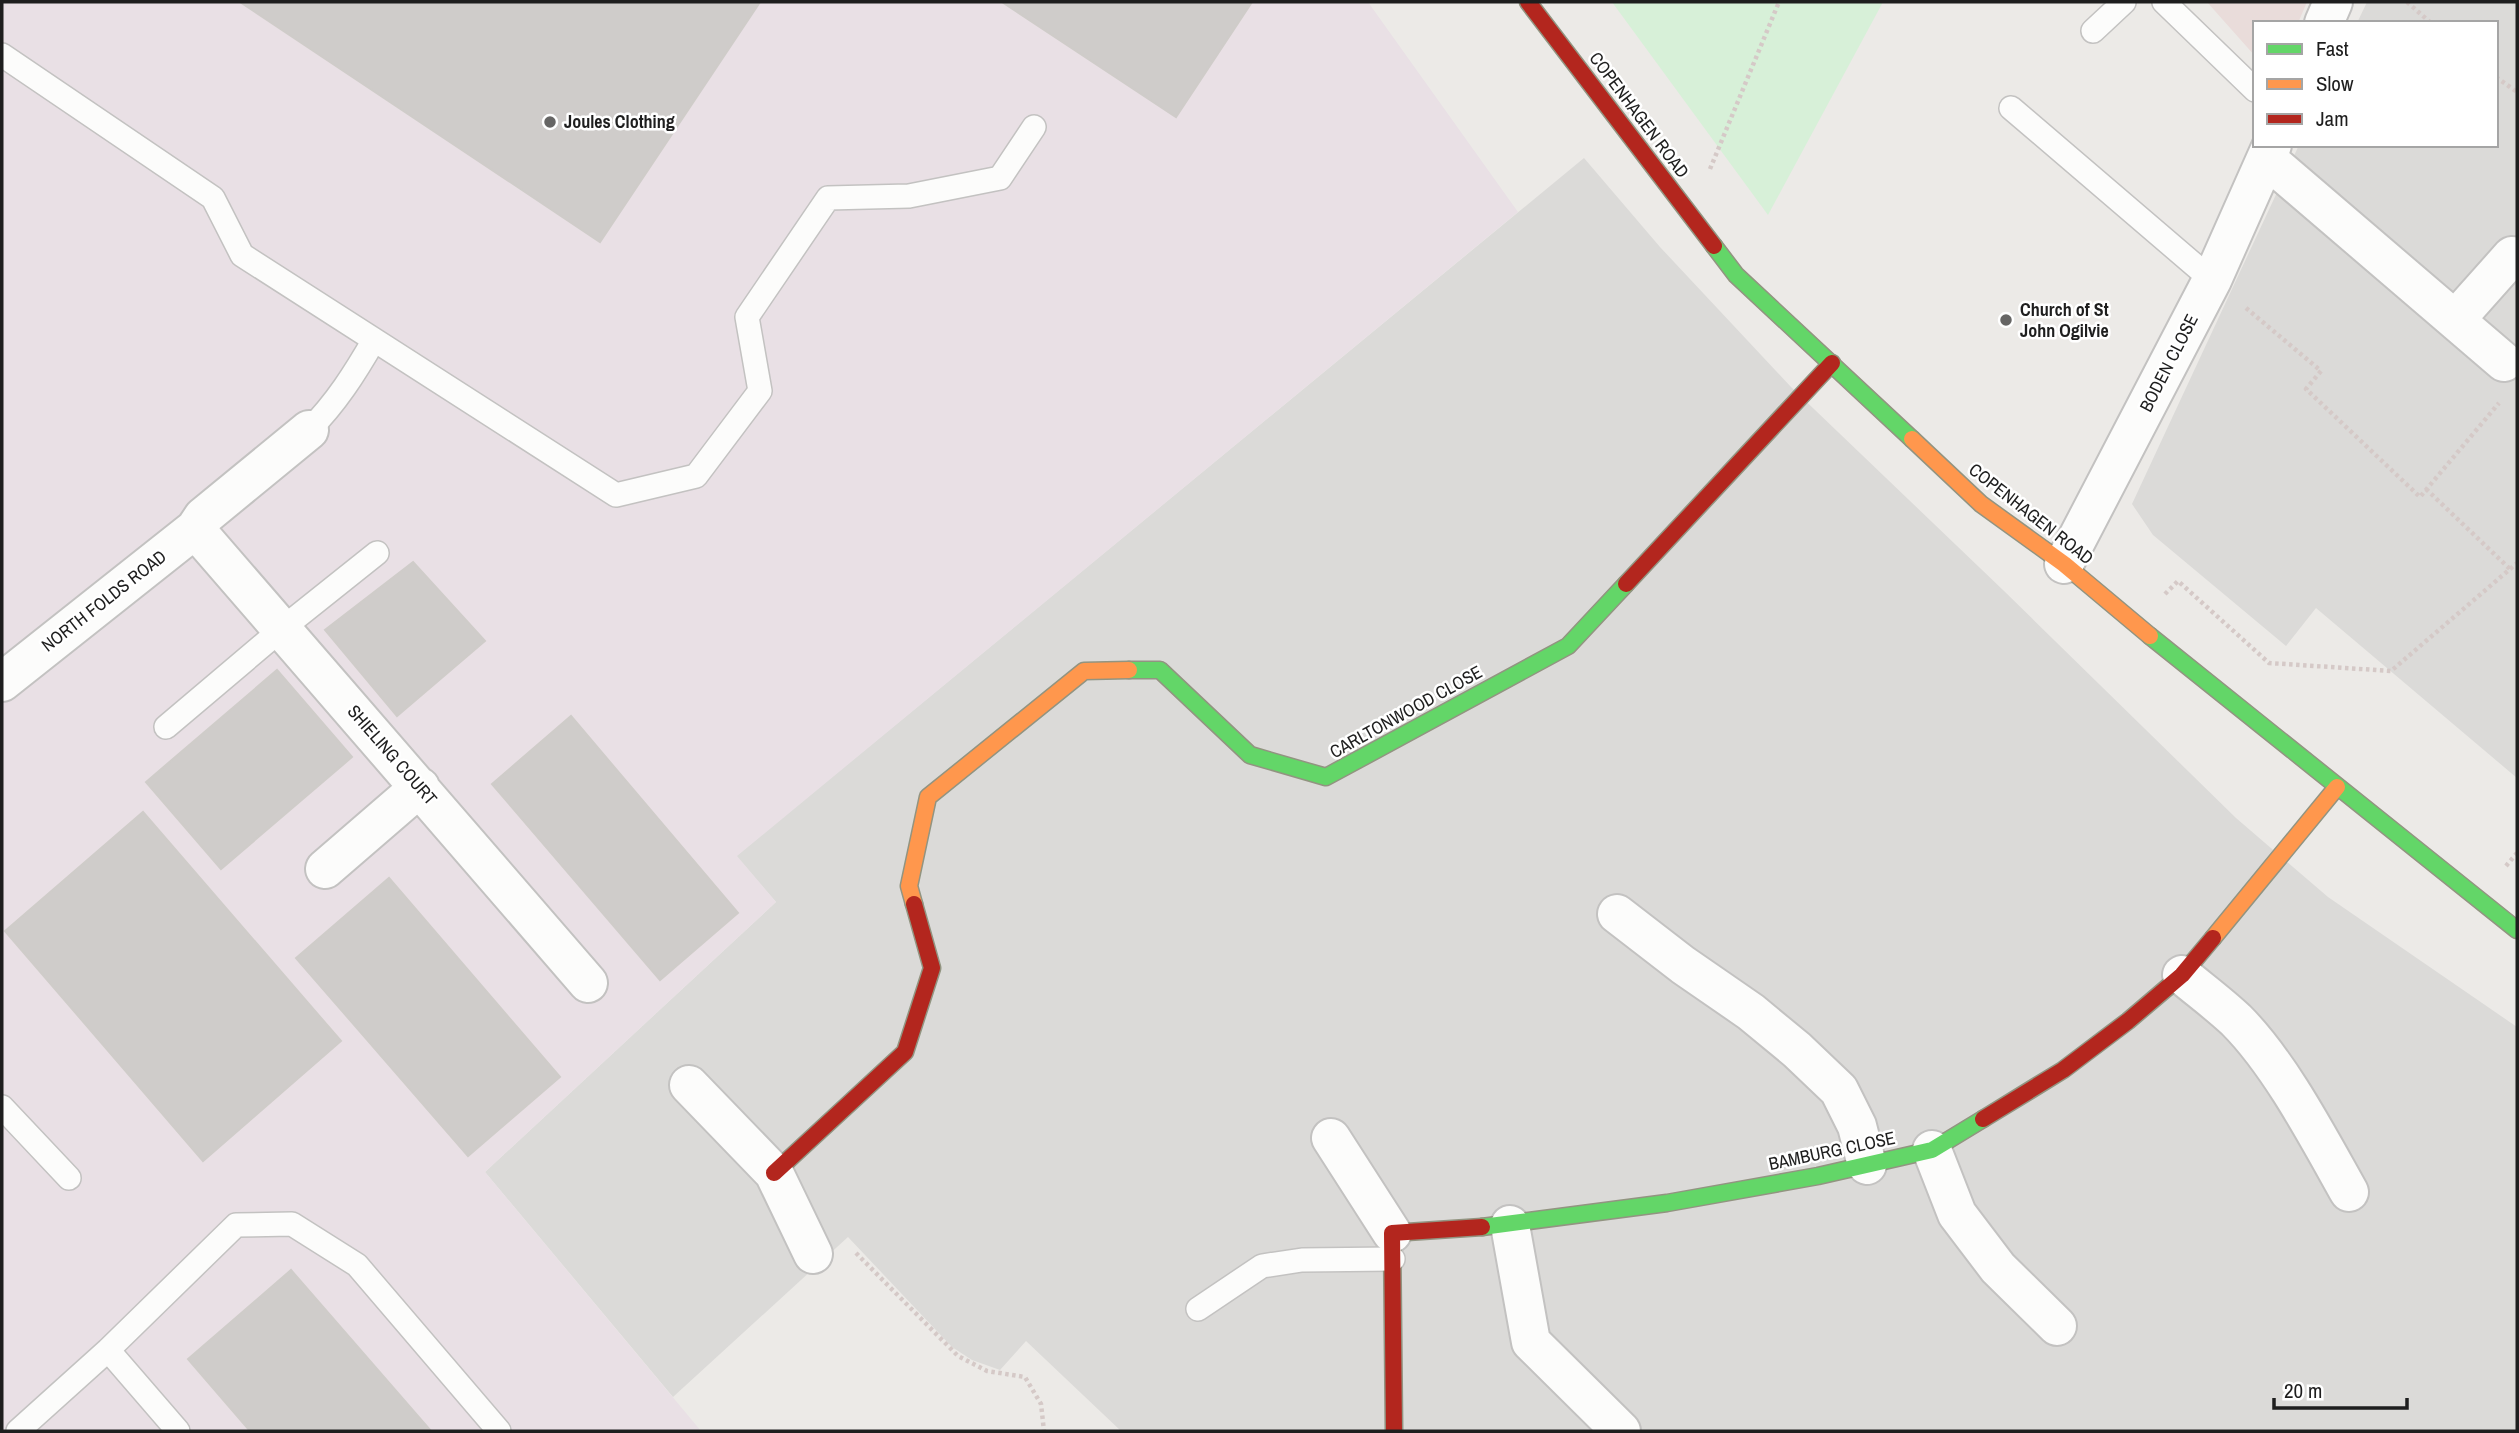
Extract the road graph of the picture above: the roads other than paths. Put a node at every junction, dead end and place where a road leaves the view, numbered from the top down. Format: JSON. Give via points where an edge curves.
{"nodes":[{"id":1,"x":1528,"y":2,"type":"edge"},
{"id":2,"x":2124,"y":2,"type":"edge"},
{"id":3,"x":2164,"y":2,"type":"edge"},
{"id":4,"x":2333,"y":2,"type":"edge"},
{"id":5,"x":2325,"y":21,"type":"edge"},
{"id":6,"x":2093,"y":31,"type":"dead end"},
{"id":7,"x":2,"y":55,"type":"edge"},
{"id":8,"x":2253,"y":88,"type":"edge"},
{"id":9,"x":2011,"y":108,"type":"dead end"},
{"id":10,"x":1034,"y":127,"type":"dead end"},
{"id":11,"x":2270,"y":152,"type":"edge"},
{"id":12,"x":2512,"y":257,"type":"dead end"},
{"id":13,"x":2212,"y":280,"type":"junction"},
{"id":14,"x":2455,"y":320,"type":"junction"},
{"id":15,"x":374,"y":340,"type":"junction"},
{"id":16,"x":2504,"y":362,"type":"dead end"},
{"id":17,"x":1832,"y":363,"type":"junction"},
{"id":18,"x":309,"y":430,"type":"joint"},
{"id":19,"x":199,"y":523,"type":"junction"},
{"id":20,"x":377,"y":553,"type":"dead end"},
{"id":21,"x":2064,"y":564,"type":"junction"},
{"id":22,"x":283,"y":628,"type":"junction"},
{"id":23,"x":2,"y":682,"type":"edge"},
{"id":24,"x":166,"y":727,"type":"dead end"},
{"id":25,"x":420,"y":787,"type":"junction"},
{"id":26,"x":2337,"y":788,"type":"junction"},
{"id":27,"x":325,"y":869,"type":"dead end"},
{"id":28,"x":1617,"y":914,"type":"dead end"},
{"id":29,"x":2517,"y":930,"type":"edge"},
{"id":30,"x":2182,"y":975,"type":"junction"},
{"id":31,"x":588,"y":983,"type":"dead end"},
{"id":32,"x":690,"y":1085,"type":"dead end"},
{"id":33,"x":2,"y":1107,"type":"edge"},
{"id":34,"x":1331,"y":1138,"type":"dead end"},
{"id":35,"x":1932,"y":1150,"type":"junction"},
{"id":36,"x":1867,"y":1165,"type":"junction"},
{"id":37,"x":774,"y":1173,"type":"junction"},
{"id":38,"x":69,"y":1178,"type":"dead end"},
{"id":39,"x":2348,"y":1192,"type":"dead end"},
{"id":40,"x":1510,"y":1225,"type":"junction"},
{"id":41,"x":1392,"y":1246,"type":"junction"},
{"id":42,"x":813,"y":1254,"type":"road end"},
{"id":43,"x":1198,"y":1309,"type":"dead end"},
{"id":44,"x":2057,"y":1326,"type":"dead end"},
{"id":45,"x":108,"y":1350,"type":"junction"},
{"id":46,"x":18,"y":1431,"type":"edge"},
{"id":47,"x":178,"y":1431,"type":"edge"},
{"id":48,"x":499,"y":1431,"type":"edge"},
{"id":49,"x":1394,"y":1431,"type":"edge"},
{"id":50,"x":1621,"y":1431,"type":"edge"}],
"edges":[{"from":1,"to":17,"type":"street","name":"COPENHAGEN ROAD","via":[[1736,275]]},
{"from":2,"to":6,"type":"lane"},
{"from":3,"to":8,"type":"lane"},
{"from":4,"to":5,"type":"street"},
{"from":7,"to":15,"type":"lane","via":[[213,198],[242,255]]},
{"from":9,"to":13,"type":"lane"},
{"from":10,"to":15,"type":"lane","via":[[1000,178],[909,196],[828,198],[747,317],[760,390],[696,476],[616,495]]},
{"from":11,"to":13,"type":"street","name":"BODEN CLOSE"},
{"from":11,"to":14,"type":"street","name":"BODEN CLOSE"},
{"from":12,"to":14,"type":"street"},
{"from":13,"to":21,"type":"street","name":"BODEN CLOSE"},
{"from":14,"to":16,"type":"street","name":"BODEN CLOSE"},
{"from":15,"to":18,"type":"lane","via":[[352,379]]},
{"from":17,"to":21,"type":"street","name":"COPENHAGEN ROAD","via":[[1982,504]]},
{"from":17,"to":37,"type":"street","name":"CARLTONWOOD CLOSE","via":[[1568,646],[1326,777],[1250,755],[1160,670],[1084,671],[928,797],[909,886],[932,968],[905,1052]]},
{"from":18,"to":19,"type":"street","name":"NORTH FOLDS ROAD"},
{"from":19,"to":22,"type":"street","name":"SHIELING COURT"},
{"from":19,"to":23,"type":"street","name":"NORTH FOLDS ROAD"},
{"from":20,"to":22,"type":"lane"},
{"from":21,"to":26,"type":"street","name":"COPENHAGEN ROAD"},
{"from":22,"to":24,"type":"lane"},
{"from":22,"to":25,"type":"street","name":"SHIELING COURT"},
{"from":25,"to":27,"type":"street"},
{"from":25,"to":31,"type":"street","name":"SHIELING COURT"},
{"from":26,"to":29,"type":"street","name":"COPENHAGEN ROAD"},
{"from":26,"to":30,"type":"street","name":"BAMBURG CLOSE"},
{"from":28,"to":36,"type":"street","via":[[1751,1012],[1839,1090],[1857,1126]]},
{"from":30,"to":35,"type":"street","name":"BAMBURG CLOSE","via":[[2063,1070]]},
{"from":30,"to":39,"type":"street","via":[[2237,1021],[2273,1066]]},
{"from":32,"to":37,"type":"street"},
{"from":33,"to":38,"type":"lane"},
{"from":34,"to":41,"type":"street"},
{"from":35,"to":36,"type":"street","name":"BAMBURG CLOSE"},
{"from":35,"to":44,"type":"street","via":[[1956,1214],[1998,1268]]},
{"from":36,"to":40,"type":"street","name":"BAMBURG CLOSE","via":[[1667,1203]]},
{"from":37,"to":42,"type":"street"},
{"from":40,"to":41,"type":"street","name":"BAMBURG CLOSE"},
{"from":40,"to":50,"type":"street","via":[[1531,1342]]},
{"from":41,"to":43,"type":"lane","via":[[1262,1266]]},
{"from":41,"to":49,"type":"street"},
{"from":45,"to":46,"type":"lane"},
{"from":45,"to":47,"type":"lane"},
{"from":45,"to":48,"type":"lane","via":[[236,1225],[292,1224],[356,1265]]}]}
